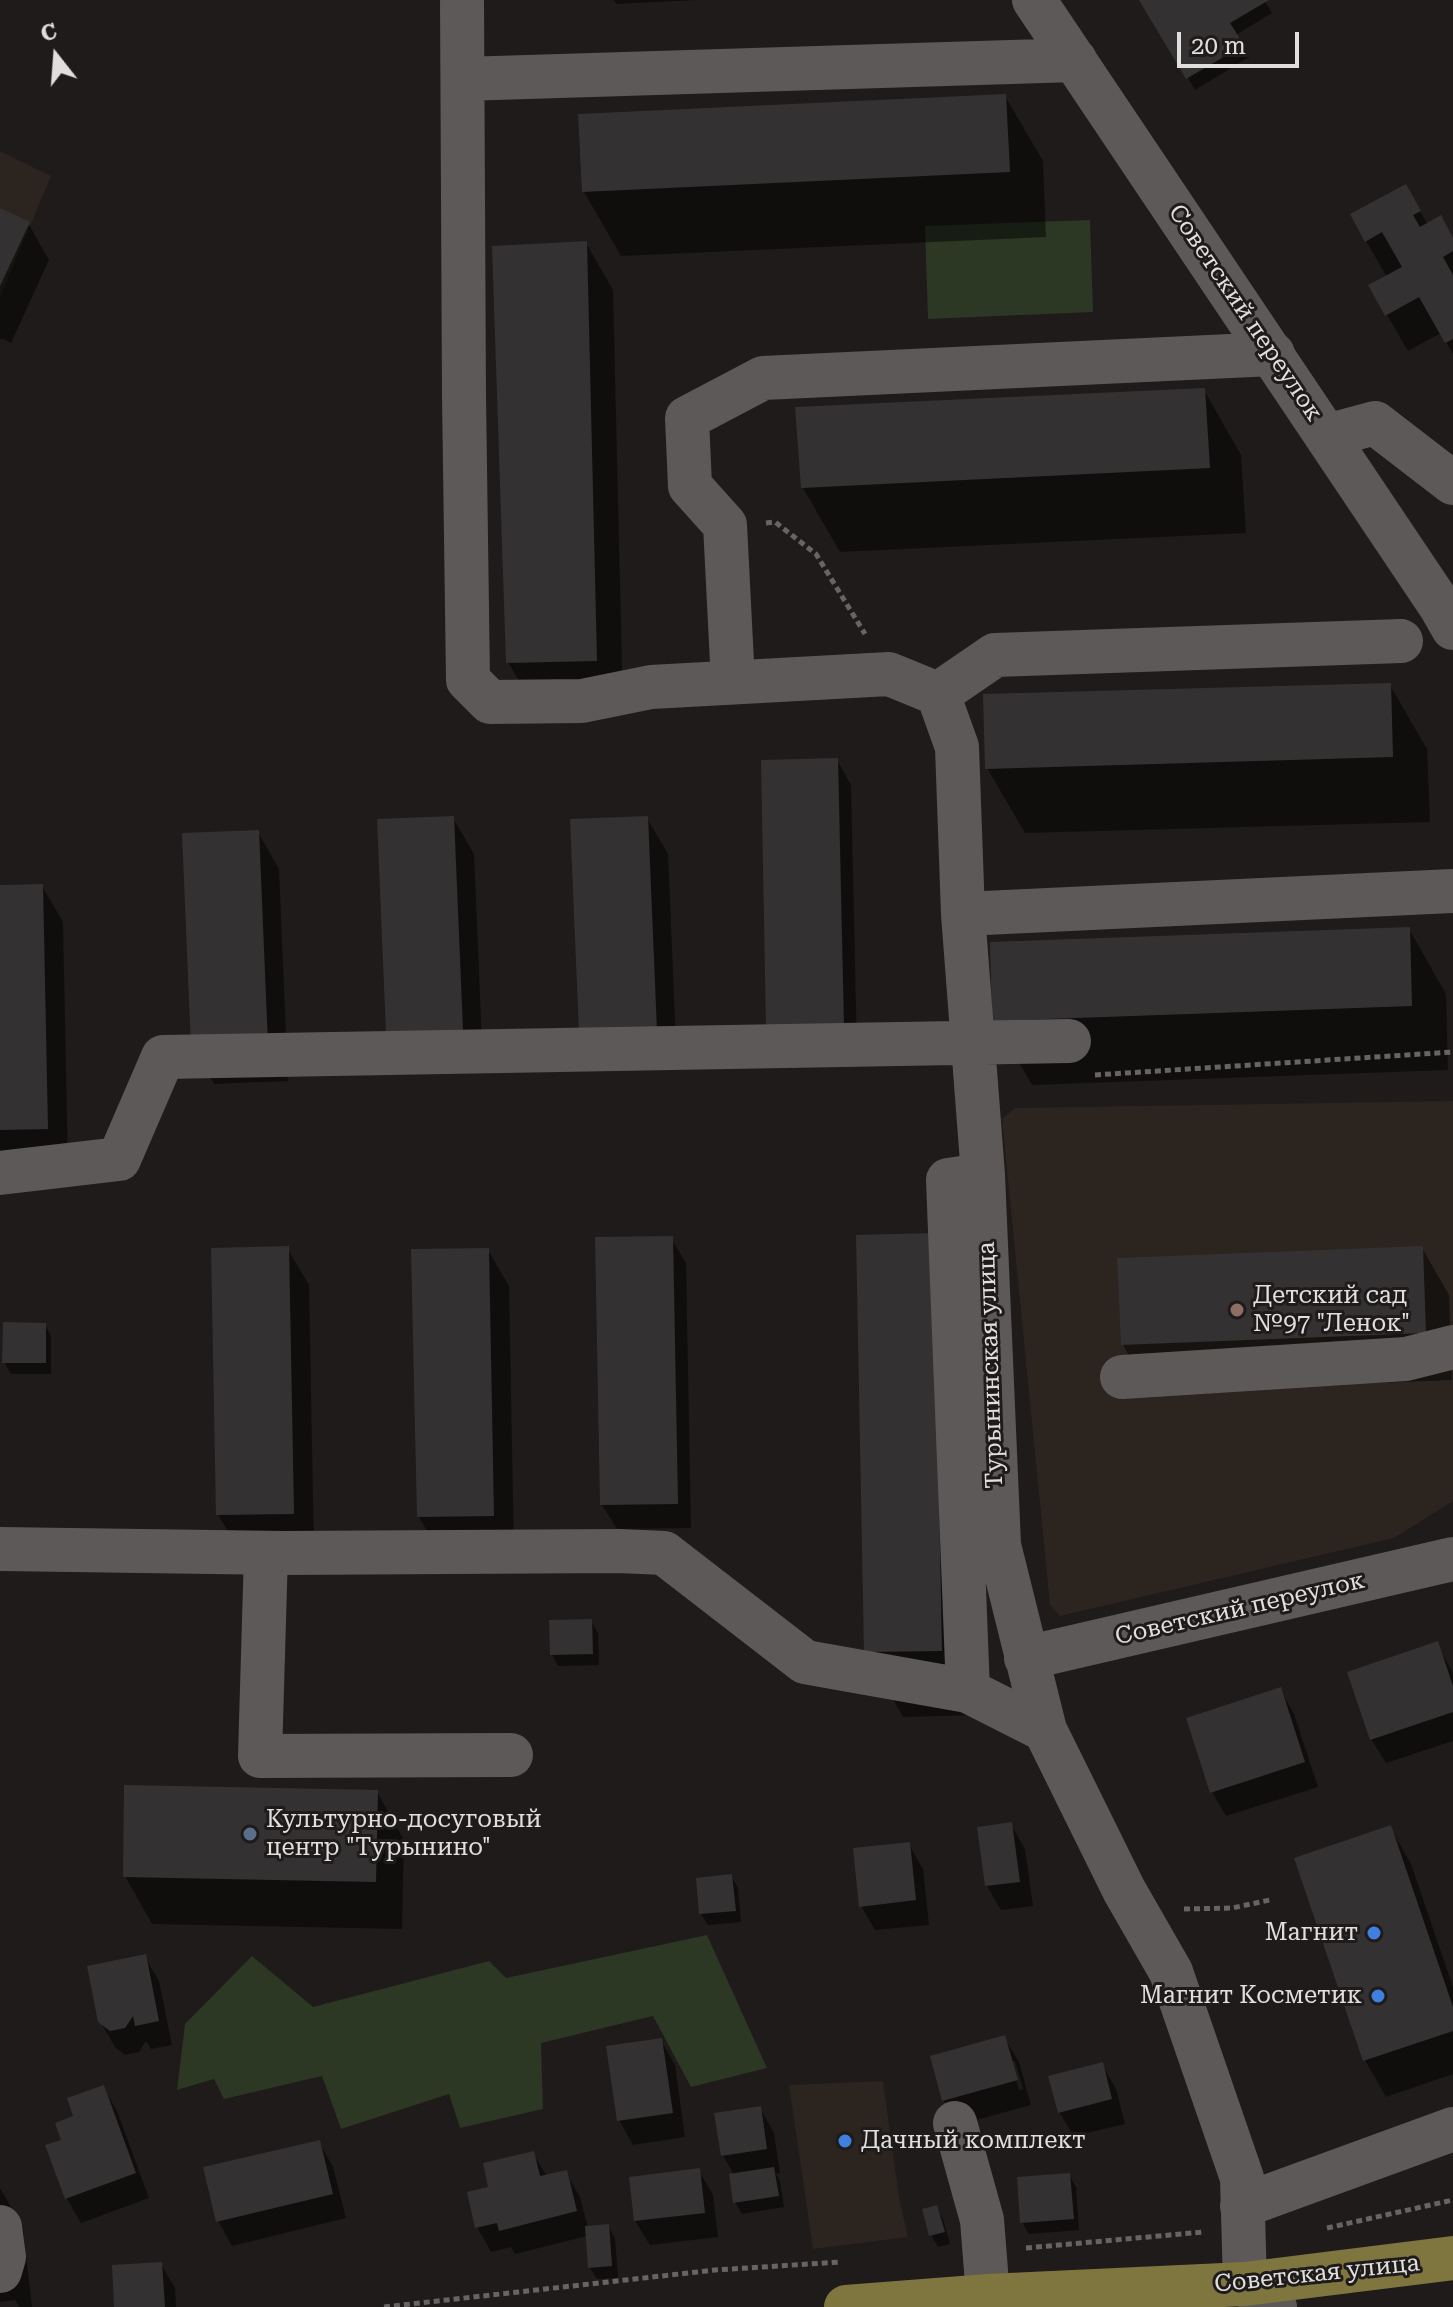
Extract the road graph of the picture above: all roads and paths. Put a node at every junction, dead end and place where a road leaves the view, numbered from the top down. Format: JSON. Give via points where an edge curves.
{"nodes":[{"id":1,"x":462,"y":0,"type":"edge"},
{"id":2,"x":1034,"y":0,"type":"edge"},
{"id":3,"x":1075,"y":60,"type":"junction"},
{"id":4,"x":463,"y":79,"type":"junction"},
{"id":5,"x":1273,"y":354,"type":"junction"},
{"id":6,"x":1327,"y":436,"type":"junction"},
{"id":7,"x":1453,"y":483,"type":"edge"},
{"id":8,"x":725,"y":525,"type":"junction"},
{"id":9,"x":1453,"y":628,"type":"edge"},
{"id":10,"x":1401,"y":641,"type":"dead end"},
{"id":11,"x":889,"y":674,"type":"junction"},
{"id":12,"x":733,"y":682,"type":"junction"},
{"id":13,"x":938,"y":694,"type":"junction"},
{"id":14,"x":1453,"y":891,"type":"edge"},
{"id":15,"x":963,"y":914,"type":"junction"},
{"id":16,"x":974,"y":1043,"type":"junction"},
{"id":17,"x":1453,"y":1052,"type":"edge"},
{"id":18,"x":1078,"y":1058,"type":"joint"},
{"id":19,"x":0,"y":1173,"type":"edge"},
{"id":20,"x":983,"y":1175,"type":"junction"},
{"id":21,"x":1453,"y":1347,"type":"edge"},
{"id":22,"x":1122,"y":1377,"type":"dead end"},
{"id":23,"x":0,"y":1549,"type":"edge"},
{"id":24,"x":266,"y":1553,"type":"junction"},
{"id":25,"x":1453,"y":1559,"type":"edge"},
{"id":26,"x":1026,"y":1658,"type":"junction"},
{"id":27,"x":968,"y":1691,"type":"junction"},
{"id":28,"x":1045,"y":1730,"type":"junction"},
{"id":29,"x":511,"y":1755,"type":"dead end"},
{"id":30,"x":1270,"y":1900,"type":"dead end"},
{"id":31,"x":1178,"y":1909,"type":"dead end"},
{"id":32,"x":955,"y":2123,"type":"dead end"},
{"id":33,"x":1453,"y":2129,"type":"edge"},
{"id":34,"x":1453,"y":2200,"type":"edge"},
{"id":35,"x":1242,"y":2217,"type":"junction"},
{"id":36,"x":0,"y":2227,"type":"edge"},
{"id":37,"x":1316,"y":2230,"type":"dead end"},
{"id":38,"x":986,"y":2252,"type":"junction"},
{"id":39,"x":1453,"y":2258,"type":"edge"},
{"id":40,"x":842,"y":2262,"type":"dead end"},
{"id":41,"x":0,"y":2271,"type":"edge"},
{"id":42,"x":1260,"y":2295,"type":"edge"},
{"id":43,"x":988,"y":2296,"type":"junction"},
{"id":44,"x":1043,"y":2300,"type":"edge"},
{"id":45,"x":384,"y":2307,"type":"edge"},
{"id":46,"x":846,"y":2307,"type":"edge"}],
"edges":[{"from":1,"to":4,"type":"street"},
{"from":2,"to":3,"type":"street","name":"Советский переулок"},
{"from":3,"to":4,"type":"street"},
{"from":3,"to":5,"type":"street","name":"Советский переулок"},
{"from":4,"to":12,"type":"street","via":[[468,680],[490,702],[582,701],[651,687]]},
{"from":5,"to":6,"type":"street","name":"Советский переулок"},
{"from":5,"to":8,"type":"street","via":[[763,378],[687,418],[690,486]]},
{"from":6,"to":7,"type":"street","via":[[1375,423]]},
{"from":6,"to":9,"type":"street","name":"Советский переулок"},
{"from":8,"to":11,"type":"path","via":[[775,522],[816,554]]},
{"from":8,"to":12,"type":"street"},
{"from":10,"to":13,"type":"street","via":[[995,655]]},
{"from":11,"to":12,"type":"street"},
{"from":11,"to":13,"type":"street"},
{"from":13,"to":15,"type":"street","name":"Турынинская улица","via":[[957,747]]},
{"from":14,"to":15,"type":"street"},
{"from":15,"to":16,"type":"street","name":"Турынинская улица"},
{"from":16,"to":18,"type":"street"},
{"from":16,"to":19,"type":"street","via":[[163,1057],[119,1159]]},
{"from":16,"to":20,"type":"street","name":"Турынинская улица"},
{"from":17,"to":18,"type":"path"},
{"from":20,"to":26,"type":"street","name":"Турынинская улица","via":[[999,1545]]},
{"from":20,"to":27,"type":"street","via":[[948,1180]]},
{"from":21,"to":22,"type":"street","via":[[1406,1359]]},
{"from":23,"to":24,"type":"street"},
{"from":24,"to":27,"type":"street","via":[[664,1553],[805,1662]]},
{"from":24,"to":29,"type":"street","via":[[260,1756]]},
{"from":25,"to":26,"type":"street","name":"Советский переулок"},
{"from":26,"to":28,"type":"street","name":"Турынинская улица"},
{"from":27,"to":28,"type":"street"},
{"from":28,"to":35,"type":"street","name":"Турынинская улица","via":[[1171,1972],[1242,2178]]},
{"from":30,"to":31,"type":"path","via":[[1232,1908]]},
{"from":32,"to":38,"type":"street"},
{"from":33,"to":35,"type":"street"},
{"from":34,"to":37,"type":"path"},
{"from":35,"to":38,"type":"path"},
{"from":35,"to":42,"type":"street","name":"Турынинская улица"},
{"from":36,"to":41,"type":"street"},
{"from":38,"to":43,"type":"street"},
{"from":39,"to":42,"type":"main road","name":"Советская улица"},
{"from":40,"to":45,"type":"path","via":[[715,2270]]},
{"from":42,"to":44,"type":"main road","name":"Советская улица"},
{"from":43,"to":44,"type":"main road","name":"Советская улица"},
{"from":43,"to":46,"type":"main road","name":"Советская улица"}]}
